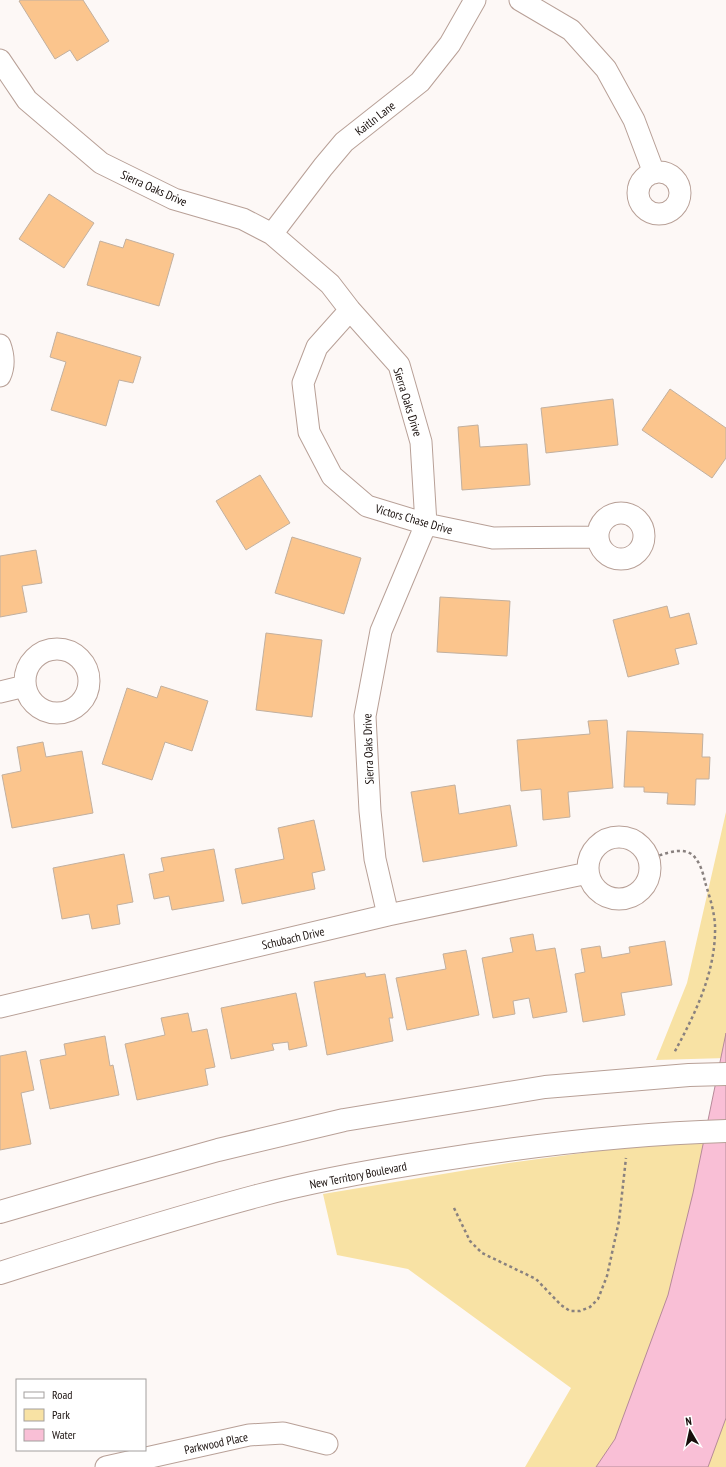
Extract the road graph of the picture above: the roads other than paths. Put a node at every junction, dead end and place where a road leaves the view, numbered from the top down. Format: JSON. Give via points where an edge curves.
{"nodes":[{"id":1,"x":475,"y":0,"type":"edge"},
{"id":2,"x":520,"y":0,"type":"edge"},
{"id":3,"x":0,"y":60,"type":"edge"},
{"id":4,"x":654,"y":173,"type":"dead end"},
{"id":5,"x":272,"y":234,"type":"junction"},
{"id":6,"x":350,"y":310,"type":"junction"},
{"id":7,"x":0,"y":345,"type":"edge"},
{"id":8,"x":0,"y":376,"type":"edge"},
{"id":9,"x":426,"y":524,"type":"junction"},
{"id":10,"x":598,"y":537,"type":"dead end"},
{"id":11,"x":25,"y":686,"type":"dead end"},
{"id":12,"x":0,"y":692,"type":"edge"},
{"id":13,"x":588,"y":873,"type":"junction"},
{"id":14,"x":388,"y":916,"type":"junction"},
{"id":15,"x":0,"y":1007,"type":"edge"},
{"id":16,"x":726,"y":1074,"type":"edge"},
{"id":17,"x":726,"y":1131,"type":"edge"},
{"id":18,"x":0,"y":1212,"type":"edge"},
{"id":19,"x":0,"y":1273,"type":"edge"},
{"id":20,"x":327,"y":1444,"type":"dead end"},
{"id":21,"x":106,"y":1467,"type":"edge"}],
"edges":[{"from":1,"to":5,"type":"street","name":"Kaitln Lane","via":[[450,44],[420,82],[344,142]]},
{"from":2,"to":4,"type":"street","via":[[571,30],[606,69],[634,120]]},
{"from":3,"to":5,"type":"street","name":"Sierra Oaks Drive","via":[[27,100],[100,163],[174,199],[243,219]]},
{"from":5,"to":6,"type":"street","name":"Sierra Oaks Drive","via":[[330,284]]},
{"from":6,"to":9,"type":"street","name":"Sierra Oaks Drive","via":[[399,365],[421,442]]},
{"from":6,"to":9,"type":"street","name":"Victors Chase Drive","via":[[317,347],[303,383],[309,432],[332,476],[368,506]]},
{"from":7,"to":8,"type":"street","via":[[4,356]]},
{"from":9,"to":10,"type":"street","name":"Victors Chase Drive","via":[[493,538]]},
{"from":9,"to":14,"type":"street","name":"Sierra Oaks Drive","via":[[381,630],[365,716],[374,852]]},
{"from":11,"to":12,"type":"street"},
{"from":13,"to":13,"type":"street","via":[[588,860],[594,849],[602,841],[614,837],[626,837],[637,843],[646,851],[650,863],[649,875],[644,886],[635,894],[623,899],[611,898],[600,893],[592,884]]},
{"from":13,"to":14,"type":"street","name":"Schubach Drive"},
{"from":14,"to":15,"type":"street","name":"Schubach Drive"},
{"from":16,"to":18,"type":"main road","via":[[545,1087],[344,1120],[218,1150]]},
{"from":17,"to":19,"type":"main road","name":"New Territory Boulevard","via":[[666,1133],[482,1153],[359,1173],[259,1195]]},
{"from":20,"to":21,"type":"street","name":"Parkwood Place","via":[[283,1433],[249,1435]]}]}
